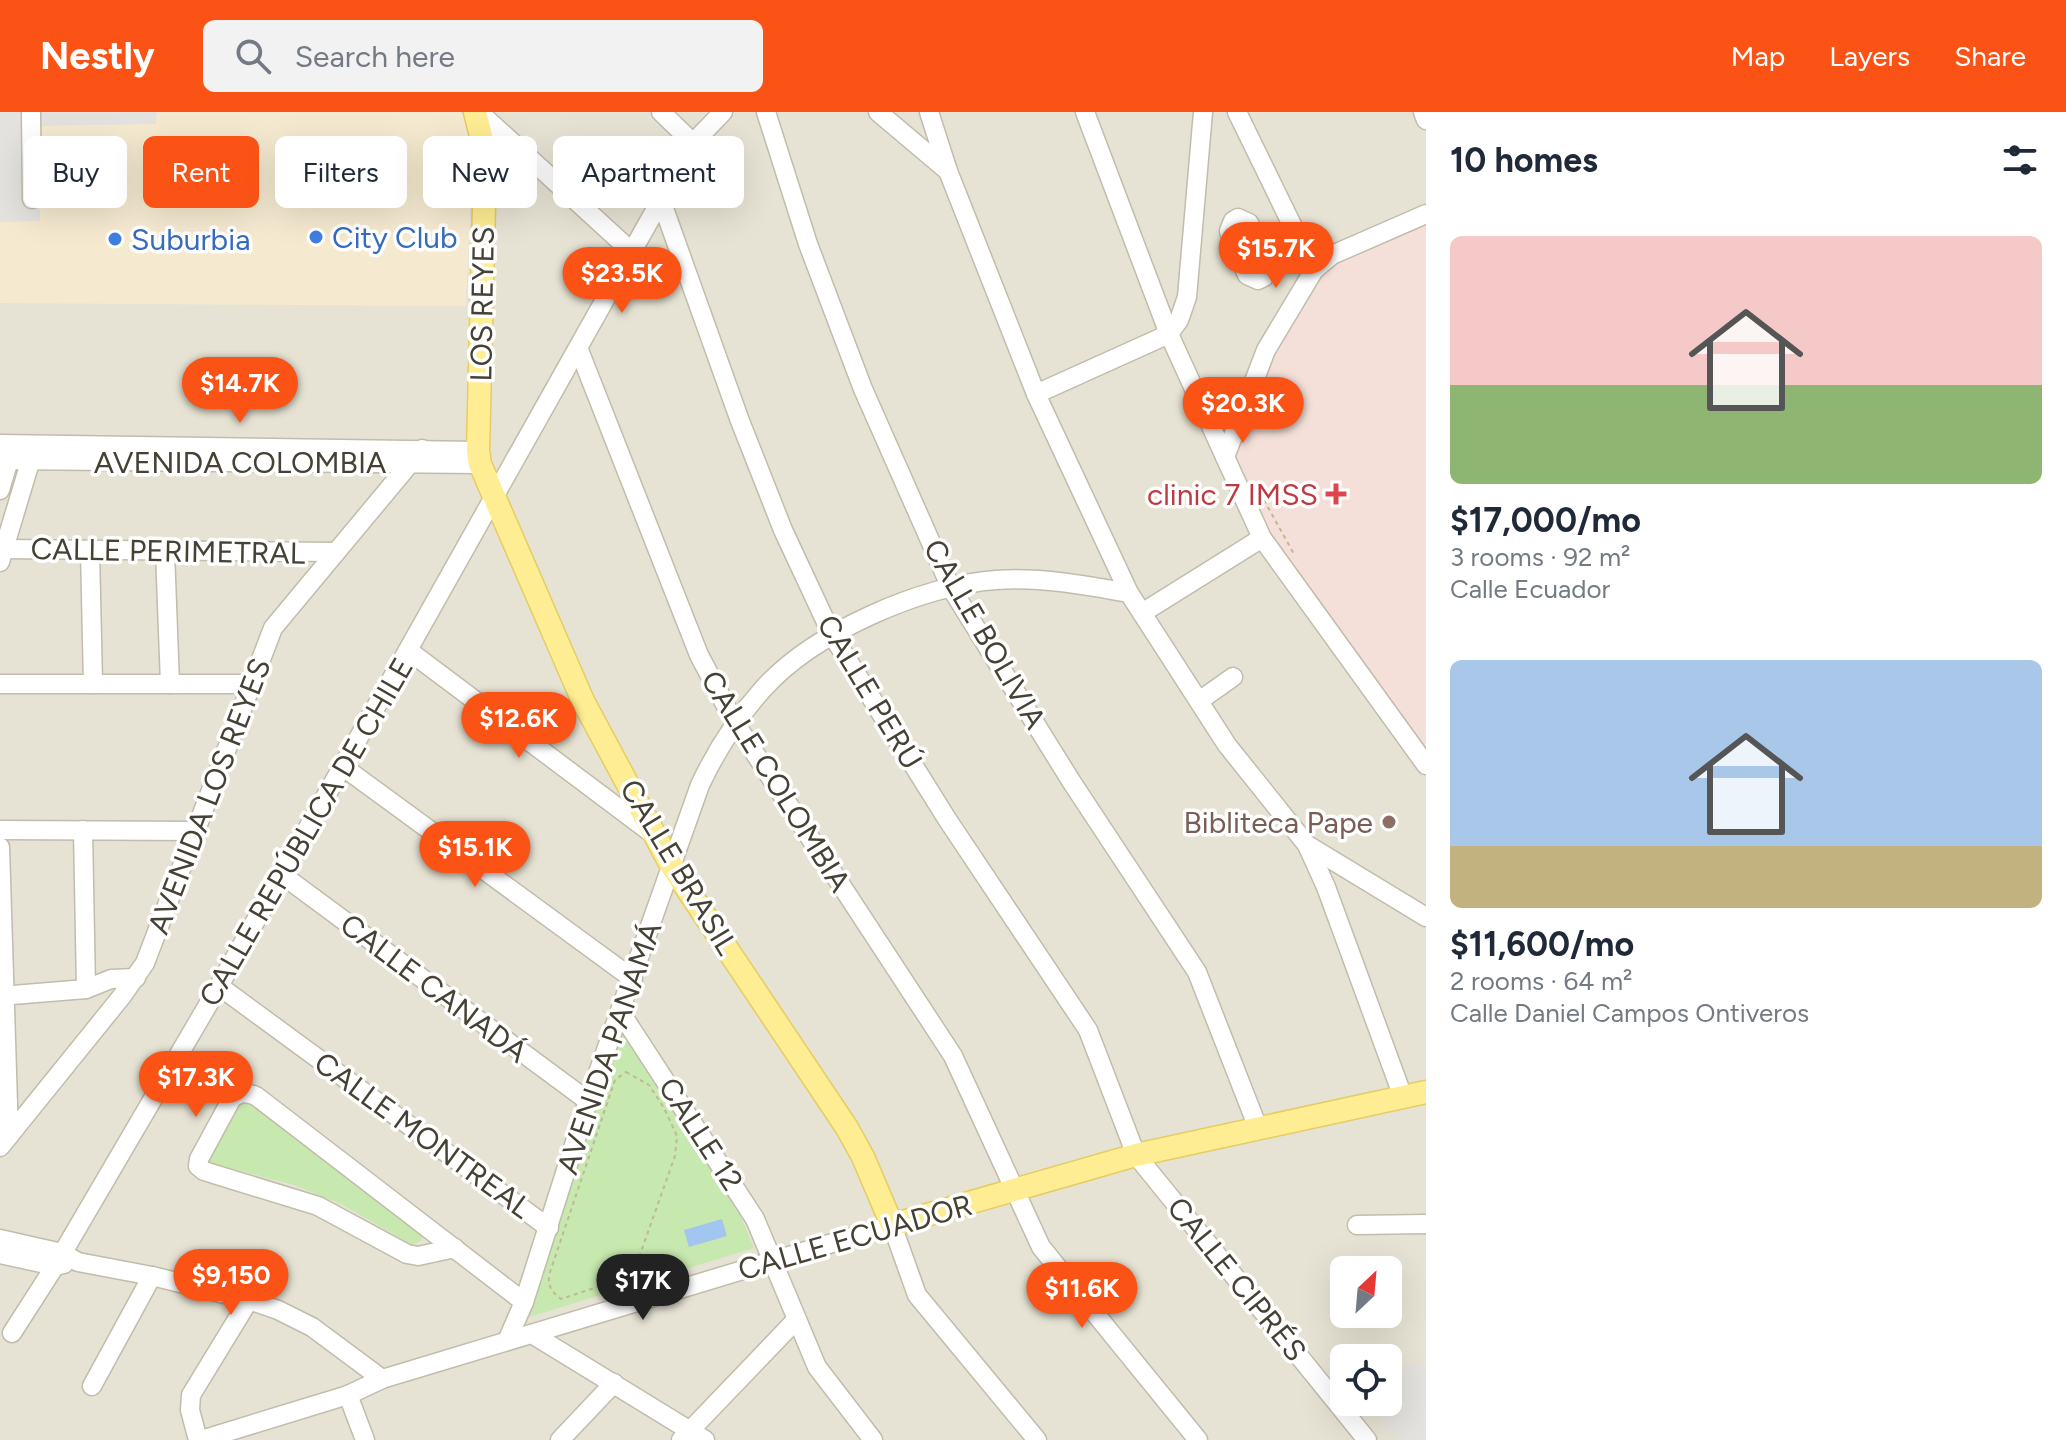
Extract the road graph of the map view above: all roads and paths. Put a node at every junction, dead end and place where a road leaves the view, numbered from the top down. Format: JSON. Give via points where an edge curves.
{"nodes":[{"id":1,"x":31,"y":112,"type":"edge"},
{"id":2,"x":477,"y":112,"type":"edge"},
{"id":3,"x":661,"y":112,"type":"edge"},
{"id":4,"x":723,"y":112,"type":"edge"},
{"id":5,"x":766,"y":112,"type":"edge"},
{"id":6,"x":878,"y":112,"type":"edge"},
{"id":7,"x":929,"y":112,"type":"edge"},
{"id":8,"x":1085,"y":112,"type":"edge"},
{"id":9,"x":1203,"y":112,"type":"edge"},
{"id":10,"x":1237,"y":112,"type":"edge"},
{"id":11,"x":1423,"y":112,"type":"edge"},
{"id":12,"x":1426,"y":120,"type":"edge"},
{"id":13,"x":31,"y":136,"type":"edge"},
{"id":14,"x":686,"y":136,"type":"edge"},
{"id":15,"x":700,"y":136,"type":"edge"},
{"id":16,"x":948,"y":171,"type":"junction"},
{"id":17,"x":657,"y":208,"type":"edge"},
{"id":18,"x":664,"y":208,"type":"edge"},
{"id":19,"x":1426,"y":214,"type":"edge"},
{"id":20,"x":1297,"y":236,"type":"junction"},
{"id":21,"x":632,"y":252,"type":"junction"},
{"id":22,"x":1265,"y":254,"type":"dead end"},
{"id":23,"x":1314,"y":270,"type":"junction"},
{"id":24,"x":1169,"y":334,"type":"junction"},
{"id":25,"x":579,"y":350,"type":"junction"},
{"id":26,"x":1036,"y":394,"type":"junction"},
{"id":27,"x":6,"y":452,"type":"edge"},
{"id":28,"x":33,"y":452,"type":"junction"},
{"id":29,"x":417,"y":456,"type":"junction"},
{"id":30,"x":479,"y":457,"type":"junction"},
{"id":31,"x":1225,"y":457,"type":"junction"},
{"id":32,"x":1258,"y":489,"type":"dead end"},
{"id":33,"x":0,"y":490,"type":"edge"},
{"id":34,"x":495,"y":494,"type":"junction"},
{"id":35,"x":1262,"y":538,"type":"junction"},
{"id":36,"x":90,"y":551,"type":"junction"},
{"id":37,"x":165,"y":551,"type":"junction"},
{"id":38,"x":336,"y":552,"type":"junction"},
{"id":39,"x":1,"y":553,"type":"edge"},
{"id":40,"x":1295,"y":555,"type":"dead end"},
{"id":41,"x":951,"y":588,"type":"junction"},
{"id":42,"x":1129,"y":593,"type":"junction"},
{"id":43,"x":1142,"y":613,"type":"junction"},
{"id":44,"x":832,"y":635,"type":"junction"},
{"id":45,"x":409,"y":651,"type":"junction"},
{"id":46,"x":1233,"y":677,"type":"dead end"},
{"id":47,"x":0,"y":684,"type":"edge"},
{"id":48,"x":93,"y":684,"type":"junction"},
{"id":49,"x":170,"y":684,"type":"junction"},
{"id":50,"x":250,"y":684,"type":"junction"},
{"id":51,"x":1199,"y":701,"type":"junction"},
{"id":52,"x":735,"y":723,"type":"junction"},
{"id":53,"x":1426,"y":765,"type":"edge"},
{"id":54,"x":342,"y":766,"type":"junction"},
{"id":55,"x":0,"y":830,"type":"edge"},
{"id":56,"x":83,"y":830,"type":"junction"},
{"id":57,"x":196,"y":831,"type":"junction"},
{"id":58,"x":654,"y":835,"type":"junction"},
{"id":59,"x":1307,"y":845,"type":"junction"},
{"id":60,"x":0,"y":847,"type":"edge"},
{"id":61,"x":671,"y":865,"type":"junction"},
{"id":62,"x":281,"y":874,"type":"junction"},
{"id":63,"x":1426,"y":917,"type":"edge"},
{"id":64,"x":136,"y":978,"type":"junction"},
{"id":65,"x":633,"y":979,"type":"junction"},
{"id":66,"x":219,"y":986,"type":"junction"},
{"id":67,"x":86,"y":989,"type":"junction"},
{"id":68,"x":3,"y":996,"type":"edge"},
{"id":69,"x":621,"y":1013,"type":"junction"},
{"id":70,"x":643,"y":1080,"type":"joint"},
{"id":71,"x":1426,"y":1092,"type":"edge"},
{"id":72,"x":1403,"y":1097,"type":"junction"},
{"id":73,"x":588,"y":1101,"type":"junction"},
{"id":74,"x":1258,"y":1128,"type":"junction"},
{"id":75,"x":4,"y":1141,"type":"edge"},
{"id":76,"x":1136,"y":1155,"type":"junction"},
{"id":77,"x":1016,"y":1190,"type":"junction"},
{"id":78,"x":1426,"y":1224,"type":"edge"},
{"id":79,"x":892,"y":1225,"type":"junction"},
{"id":80,"x":1357,"y":1225,"type":"dead end"},
{"id":81,"x":549,"y":1228,"type":"junction"},
{"id":82,"x":0,"y":1239,"type":"edge"},
{"id":83,"x":455,"y":1248,"type":"junction"},
{"id":84,"x":0,"y":1254,"type":"edge"},
{"id":85,"x":65,"y":1260,"type":"junction"},
{"id":86,"x":773,"y":1261,"type":"junction"},
{"id":87,"x":152,"y":1276,"type":"junction"},
{"id":88,"x":249,"y":1300,"type":"junction"},
{"id":89,"x":524,"y":1302,"type":"junction"},
{"id":90,"x":796,"y":1320,"type":"junction"},
{"id":91,"x":12,"y":1333,"type":"dead end"},
{"id":92,"x":532,"y":1334,"type":"junction"},
{"id":93,"x":507,"y":1341,"type":"junction"},
{"id":94,"x":382,"y":1379,"type":"junction"},
{"id":95,"x":614,"y":1383,"type":"junction"},
{"id":96,"x":92,"y":1386,"type":"dead end"},
{"id":97,"x":348,"y":1395,"type":"junction"},
{"id":98,"x":692,"y":1437,"type":"edge"},
{"id":99,"x":200,"y":1440,"type":"edge"},
{"id":100,"x":365,"y":1440,"type":"edge"},
{"id":101,"x":560,"y":1440,"type":"edge"},
{"id":102,"x":873,"y":1440,"type":"edge"},
{"id":103,"x":1037,"y":1440,"type":"edge"},
{"id":104,"x":1198,"y":1440,"type":"edge"},
{"id":105,"x":1367,"y":1440,"type":"edge"}],
"edges":[{"from":1,"to":13,"type":"street"},
{"from":2,"to":21,"type":"street"},
{"from":2,"to":30,"type":"main road","name":"LOS REYES","via":[[485,165]]},
{"from":3,"to":14,"type":"street"},
{"from":4,"to":15,"type":"street","name":"CALLE REPÚBLICA DE CHILE"},
{"from":5,"to":41,"type":"street","name":"CALLE BOLIVIA","via":[[863,389]]},
{"from":6,"to":16,"type":"street"},
{"from":7,"to":16,"type":"street"},
{"from":8,"to":24,"type":"street"},
{"from":9,"to":24,"type":"street","via":[[1187,297]]},
{"from":10,"to":20,"type":"street"},
{"from":11,"to":12,"type":"street"},
{"from":16,"to":26,"type":"street"},
{"from":17,"to":21,"type":"street","name":"CALLE REPÚBLICA DE CHILE"},
{"from":18,"to":44,"type":"street","name":"CALLE PERÚ","via":[[740,421]]},
{"from":19,"to":23,"type":"street","via":[[1332,255]]},
{"from":20,"to":22,"type":"street"},
{"from":20,"to":23,"type":"street"},
{"from":21,"to":25,"type":"street","name":"CALLE REPÚBLICA DE CHILE"},
{"from":23,"to":31,"type":"street","via":[[1266,350]]},
{"from":24,"to":26,"type":"street"},
{"from":24,"to":31,"type":"street"},
{"from":25,"to":34,"type":"street","name":"CALLE REPÚBLICA DE CHILE"},
{"from":25,"to":52,"type":"street","name":"CALLE COLOMBIA","via":[[699,655]]},
{"from":26,"to":42,"type":"street"},
{"from":27,"to":28,"type":"street","name":"AVENIDA COLOMBIA"},
{"from":27,"to":33,"type":"street"},
{"from":28,"to":29,"type":"street","name":"AVENIDA COLOMBIA"},
{"from":28,"to":39,"type":"street"},
{"from":29,"to":30,"type":"street","name":"AVENIDA COLOMBIA"},
{"from":29,"to":38,"type":"street","name":"AVENIDA LOS REYES"},
{"from":30,"to":34,"type":"main road","name":"LOS REYES"},
{"from":31,"to":35,"type":"street"},
{"from":32,"to":40,"type":"path"},
{"from":34,"to":45,"type":"street","name":"CALLE REPÚBLICA DE CHILE"},
{"from":34,"to":58,"type":"main road","name":"CALLE BRASIL","via":[[583,701]]},
{"from":35,"to":43,"type":"street"},
{"from":35,"to":53,"type":"street"},
{"from":36,"to":37,"type":"street","name":"CALLE PERIMETRAL"},
{"from":36,"to":39,"type":"street","name":"CALLE PERIMETRAL"},
{"from":36,"to":48,"type":"street"},
{"from":37,"to":38,"type":"street","name":"CALLE PERIMETRAL"},
{"from":37,"to":49,"type":"street"},
{"from":38,"to":50,"type":"street","name":"AVENIDA LOS REYES","via":[[273,628]]},
{"from":41,"to":42,"type":"street","name":"AVENIDA PANAMÁ","via":[[1036,579]]},
{"from":41,"to":44,"type":"street","name":"AVENIDA PANAMÁ","via":[[879,611]]},
{"from":41,"to":74,"type":"street","name":"CALLE BOLIVIA","via":[[1188,955]]},
{"from":42,"to":43,"type":"street"},
{"from":43,"to":51,"type":"street"},
{"from":44,"to":52,"type":"street","name":"AVENIDA PANAMÁ","via":[[766,686]]},
{"from":44,"to":76,"type":"street","name":"CALLE PERÚ","via":[[1088,1030]]},
{"from":45,"to":54,"type":"street","name":"CALLE REPÚBLICA DE CHILE"},
{"from":45,"to":58,"type":"street"},
{"from":46,"to":51,"type":"street"},
{"from":47,"to":48,"type":"street"},
{"from":48,"to":49,"type":"street"},
{"from":49,"to":50,"type":"street"},
{"from":50,"to":57,"type":"street","name":"AVENIDA LOS REYES"},
{"from":51,"to":59,"type":"street"},
{"from":52,"to":61,"type":"street","name":"AVENIDA PANAMÁ","via":[[700,785]]},
{"from":52,"to":77,"type":"street","name":"CALLE COLOMBIA","via":[[953,1056]]},
{"from":54,"to":62,"type":"street","name":"CALLE REPÚBLICA DE CHILE"},
{"from":54,"to":65,"type":"street"},
{"from":55,"to":56,"type":"street"},
{"from":56,"to":57,"type":"street"},
{"from":56,"to":67,"type":"street"},
{"from":57,"to":64,"type":"street","name":"AVENIDA LOS REYES"},
{"from":58,"to":61,"type":"main road","name":"CALLE BRASIL"},
{"from":59,"to":63,"type":"street"},
{"from":59,"to":72,"type":"street"},
{"from":60,"to":68,"type":"street"},
{"from":61,"to":65,"type":"street","name":"AVENIDA PANAMÁ"},
{"from":61,"to":79,"type":"main road","name":"CALLE BRASIL","via":[[847,1128]]},
{"from":62,"to":66,"type":"street","name":"CALLE REPÚBLICA DE CHILE"},
{"from":62,"to":73,"type":"street","name":"CALLE CANADÁ"},
{"from":64,"to":67,"type":"street","via":[[111,979]]},
{"from":64,"to":75,"type":"street","name":"AVENIDA LOS REYES"},
{"from":65,"to":69,"type":"street","name":"AVENIDA PANAMÁ"},
{"from":66,"to":81,"type":"street","name":"CALLE MONTREAL"},
{"from":66,"to":85,"type":"street","name":"CALLE REPÚBLICA DE CHILE"},
{"from":67,"to":68,"type":"street"},
{"from":68,"to":75,"type":"street"},
{"from":69,"to":73,"type":"street","name":"AVENIDA PANAMÁ"},
{"from":69,"to":86,"type":"street","name":"CALLE 12","via":[[734,1184]]},
{"from":70,"to":70,"type":"path","via":[[677,1136],[675,1156],[637,1263],[616,1283],[561,1299],[552,1292],[549,1275],[615,1080],[626,1072]]},
{"from":71,"to":72,"type":"main road","name":"CALLE ECUADOR"},
{"from":72,"to":74,"type":"main road","name":"CALLE ECUADOR"},
{"from":73,"to":81,"type":"street","name":"AVENIDA PANAMÁ"},
{"from":74,"to":76,"type":"main road","name":"CALLE ECUADOR"},
{"from":76,"to":77,"type":"main road","name":"CALLE ECUADOR"},
{"from":76,"to":105,"type":"street","name":"CALLE CIPRÉS"},
{"from":77,"to":79,"type":"main road","name":"CALLE ECUADOR"},
{"from":77,"to":104,"type":"street","name":"CALLE COLOMBIA","via":[[1041,1247]]},
{"from":78,"to":80,"type":"street"},
{"from":79,"to":86,"type":"street","name":"CALLE ECUADOR"},
{"from":79,"to":103,"type":"street","via":[[922,1302]]},
{"from":81,"to":89,"type":"street","name":"AVENIDA PANAMÁ"},
{"from":82,"to":85,"type":"street"},
{"from":83,"to":83,"type":"street","via":[[248,1092],[232,1098],[199,1159],[204,1171],[318,1206],[407,1254]]},
{"from":83,"to":89,"type":"street"},
{"from":84,"to":85,"type":"street"},
{"from":85,"to":87,"type":"street"},
{"from":85,"to":91,"type":"street","name":"CALLE REPÚBLICA DE CHILE"},
{"from":86,"to":90,"type":"street","name":"CALLE 12"},
{"from":86,"to":92,"type":"street","name":"CALLE ECUADOR"},
{"from":87,"to":88,"type":"street"},
{"from":87,"to":96,"type":"street"},
{"from":88,"to":94,"type":"street","via":[[312,1327]]},
{"from":88,"to":99,"type":"street","via":[[191,1395]]},
{"from":89,"to":93,"type":"street","name":"AVENIDA PANAMÁ"},
{"from":90,"to":98,"type":"street"},
{"from":90,"to":102,"type":"street","name":"CALLE 12","via":[[817,1367]]},
{"from":92,"to":93,"type":"street","name":"CALLE ECUADOR"},
{"from":92,"to":95,"type":"street"},
{"from":93,"to":94,"type":"street","name":"CALLE ECUADOR"},
{"from":94,"to":97,"type":"street","name":"CALLE ECUADOR"},
{"from":95,"to":98,"type":"street"},
{"from":95,"to":101,"type":"street"},
{"from":97,"to":99,"type":"street","name":"CALLE ECUADOR"},
{"from":97,"to":100,"type":"street"}]}
